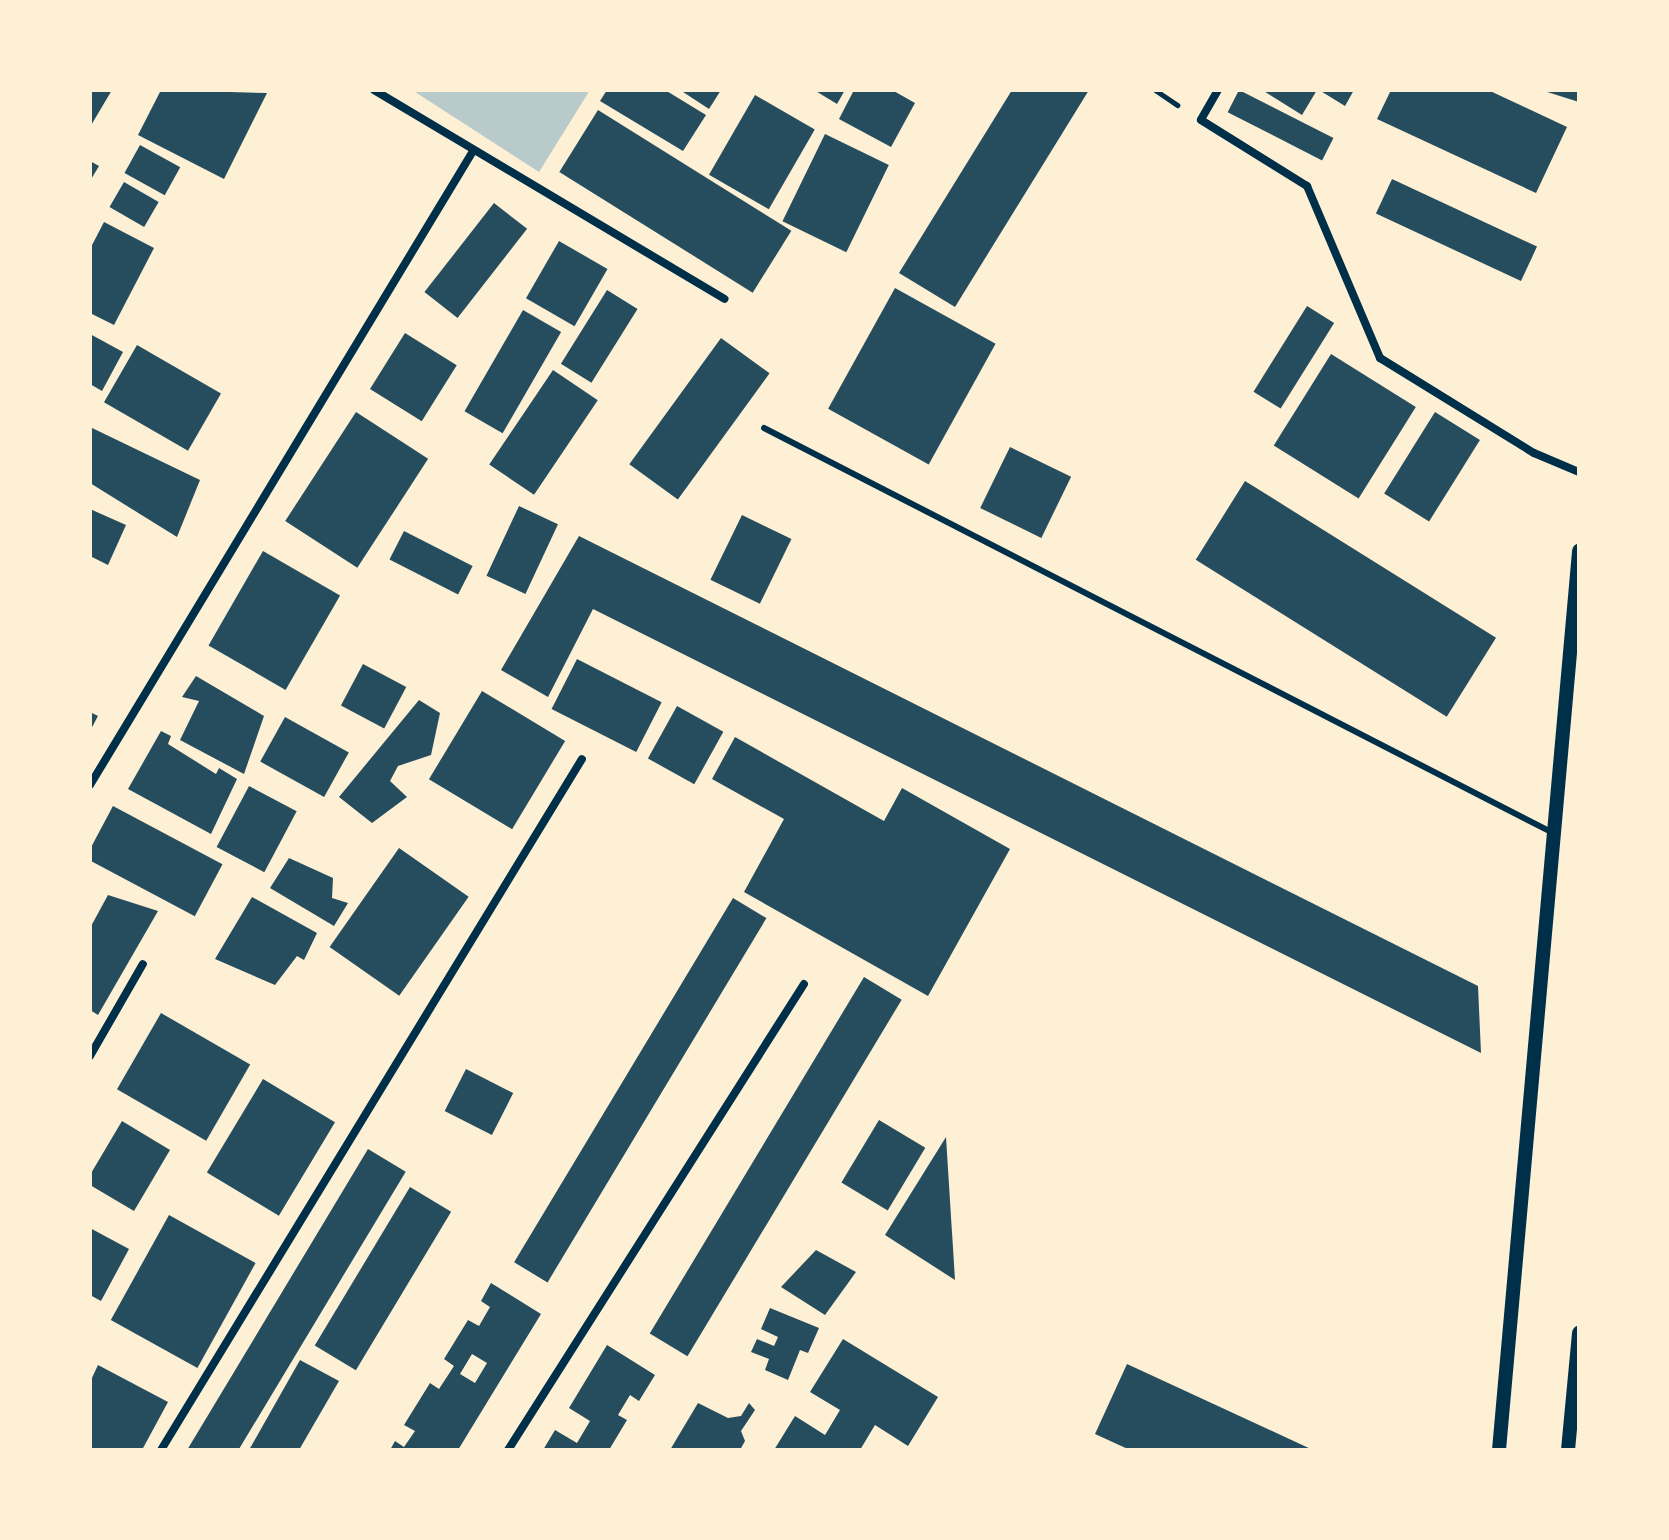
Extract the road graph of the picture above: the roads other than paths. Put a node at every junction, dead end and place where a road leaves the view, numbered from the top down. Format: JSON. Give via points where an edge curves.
{"nodes":[{"id":1,"x":374,"y":90,"type":"edge"},
{"id":2,"x":1218,"y":90,"type":"edge"},
{"id":3,"x":473,"y":151,"type":"junction"},
{"id":4,"x":724,"y":299,"type":"dead end"},
{"id":5,"x":764,"y":428,"type":"dead end"},
{"id":6,"x":1579,"y":472,"type":"edge"},
{"id":7,"x":1579,"y":551,"type":"edge"},
{"id":8,"x":582,"y":759,"type":"dead end"},
{"id":9,"x":90,"y":785,"type":"edge"},
{"id":10,"x":1558,"y":835,"type":"junction"},
{"id":11,"x":143,"y":964,"type":"dead end"},
{"id":12,"x":804,"y":984,"type":"dead end"},
{"id":13,"x":90,"y":1056,"type":"edge"},
{"id":14,"x":1579,"y":1333,"type":"edge"},
{"id":15,"x":161,"y":1450,"type":"edge"},
{"id":16,"x":508,"y":1450,"type":"edge"},
{"id":17,"x":1499,"y":1450,"type":"edge"},
{"id":18,"x":1568,"y":1450,"type":"edge"}],
"edges":[{"from":1,"to":3,"type":"street"},
{"from":2,"to":6,"type":"street","via":[[1201,120],[1307,186],[1380,358],[1534,453]]},
{"from":3,"to":4,"type":"street"},
{"from":3,"to":9,"type":"street"},
{"from":5,"to":10,"type":"lane"},
{"from":7,"to":10,"type":"street"},
{"from":8,"to":15,"type":"street"},
{"from":10,"to":17,"type":"street"},
{"from":11,"to":13,"type":"street"},
{"from":12,"to":16,"type":"street"},
{"from":14,"to":18,"type":"street"}]}
